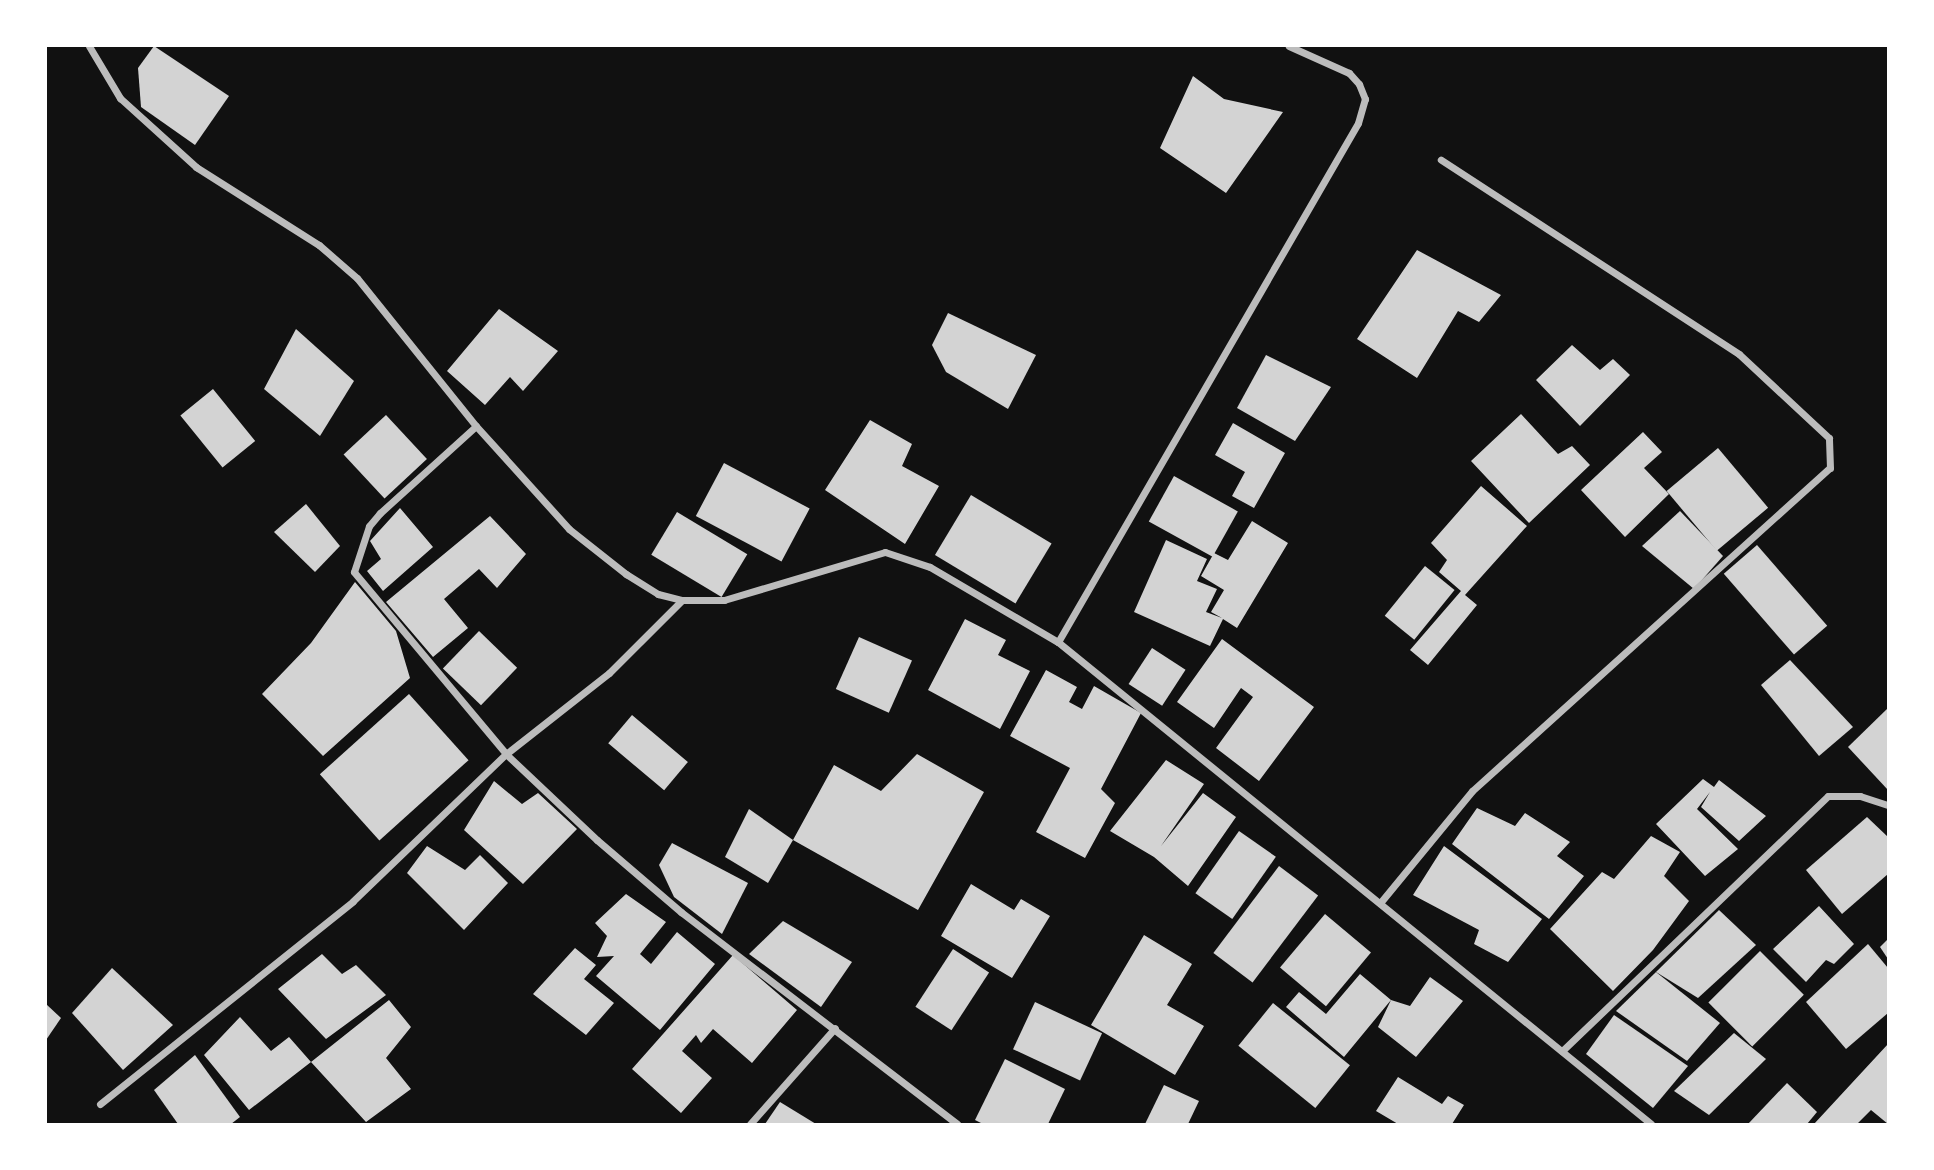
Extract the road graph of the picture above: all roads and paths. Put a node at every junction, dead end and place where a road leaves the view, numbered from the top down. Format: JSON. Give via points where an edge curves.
{"nodes":[{"id":1,"x":89,"y":46,"type":"edge"},
{"id":2,"x":1289,"y":46,"type":"edge"},
{"id":3,"x":1441,"y":160,"type":"dead end"},
{"id":4,"x":476,"y":426,"type":"junction"},
{"id":5,"x":681,"y":600,"type":"junction"},
{"id":6,"x":1058,"y":642,"type":"junction"},
{"id":7,"x":506,"y":754,"type":"junction"},
{"id":8,"x":1888,"y":805,"type":"edge"},
{"id":9,"x":1380,"y":903,"type":"junction"},
{"id":10,"x":835,"y":1028,"type":"junction"},
{"id":11,"x":1562,"y":1051,"type":"junction"},
{"id":12,"x":100,"y":1104,"type":"dead end"},
{"id":13,"x":750,"y":1125,"type":"edge"},
{"id":14,"x":957,"y":1125,"type":"edge"},
{"id":15,"x":1651,"y":1125,"type":"edge"}],
"edges":[{"from":1,"to":4,"type":"street","via":[[120,97],[196,167],[319,245],[357,278]]},
{"from":2,"to":6,"type":"street","via":[[1349,73],[1359,84],[1365,99],[1358,123]]},
{"from":3,"to":9,"type":"street","via":[[1739,354],[1829,438],[1830,468],[1472,791]]},
{"from":4,"to":5,"type":"street","via":[[569,529],[658,594]]},
{"from":4,"to":7,"type":"street","via":[[369,526],[354,572]]},
{"from":5,"to":6,"type":"street","via":[[724,600],[885,552],[930,567]]},
{"from":5,"to":7,"type":"street","via":[[609,673]]},
{"from":6,"to":9,"type":"street"},
{"from":7,"to":10,"type":"street","via":[[681,912]]},
{"from":7,"to":12,"type":"street","via":[[352,901]]},
{"from":8,"to":11,"type":"street","via":[[1860,796],[1829,796]]},
{"from":9,"to":11,"type":"street"},
{"from":10,"to":13,"type":"street"},
{"from":10,"to":14,"type":"street"},
{"from":11,"to":15,"type":"street"}]}
